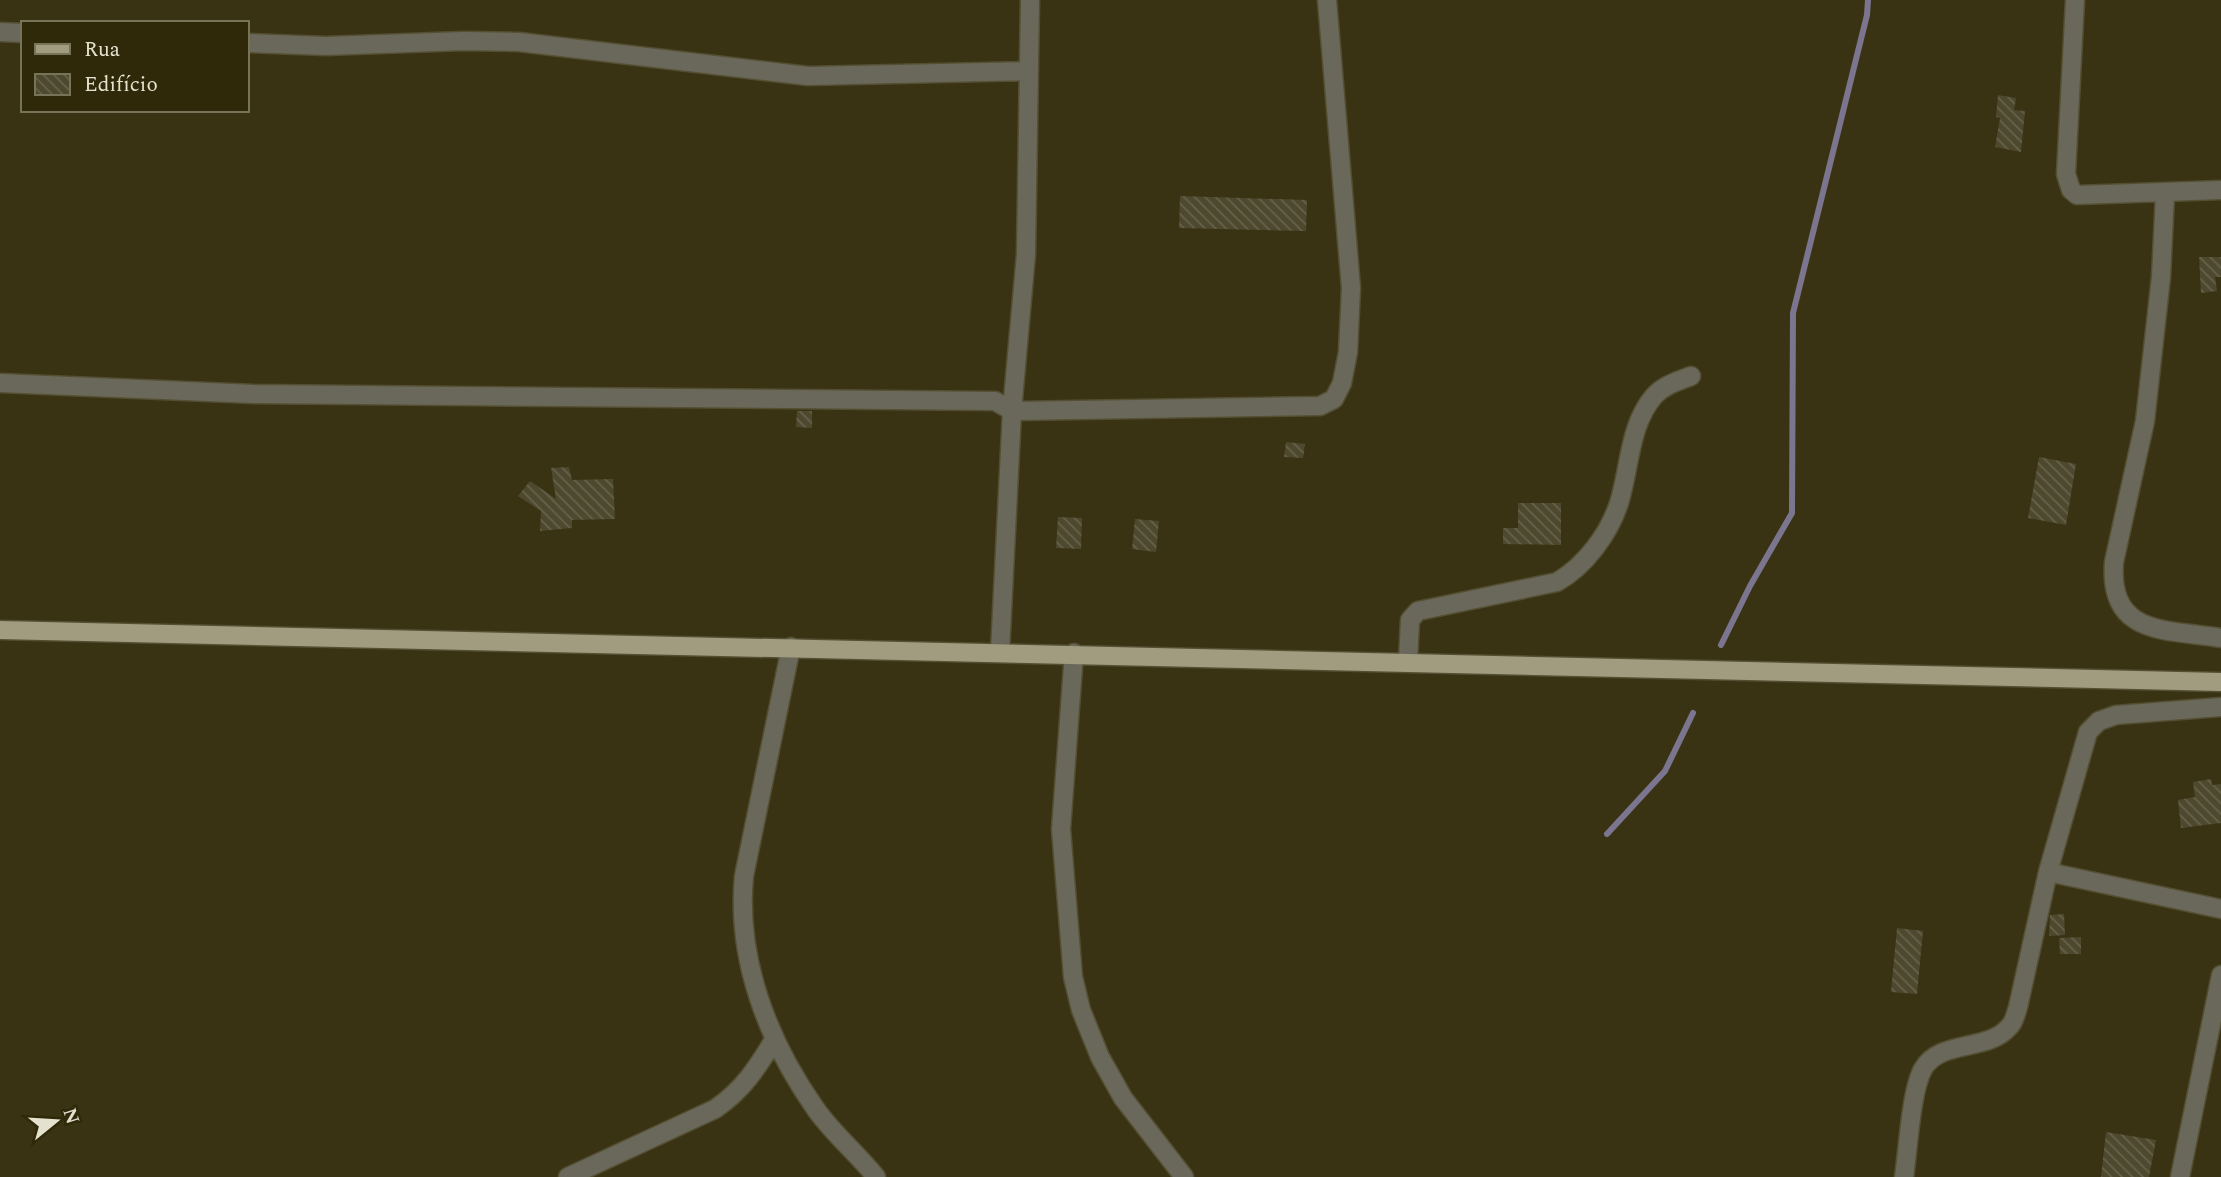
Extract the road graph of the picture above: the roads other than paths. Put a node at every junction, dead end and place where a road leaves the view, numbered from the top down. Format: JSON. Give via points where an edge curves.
{"nodes":[{"id":1,"x":1030,"y":0,"type":"edge"},
{"id":2,"x":1327,"y":0,"type":"edge"},
{"id":3,"x":2075,"y":0,"type":"edge"},
{"id":4,"x":0,"y":32,"type":"edge"},
{"id":5,"x":21,"y":33,"type":"edge"},
{"id":6,"x":248,"y":43,"type":"edge"},
{"id":7,"x":1028,"y":71,"type":"junction"},
{"id":8,"x":2221,"y":190,"type":"edge"},
{"id":9,"x":2165,"y":194,"type":"junction"},
{"id":10,"x":1691,"y":376,"type":"dead end"},
{"id":11,"x":0,"y":383,"type":"edge"},
{"id":12,"x":1012,"y":411,"type":"junction"},
{"id":13,"x":0,"y":630,"type":"edge"},
{"id":14,"x":2221,"y":638,"type":"edge"},
{"id":15,"x":791,"y":647,"type":"junction"},
{"id":16,"x":1000,"y":652,"type":"junction"},
{"id":17,"x":1074,"y":653,"type":"junction"},
{"id":18,"x":1408,"y":662,"type":"junction"},
{"id":19,"x":2221,"y":682,"type":"edge"},
{"id":20,"x":2221,"y":707,"type":"edge"},
{"id":21,"x":2048,"y":872,"type":"junction"},
{"id":22,"x":2221,"y":909,"type":"edge"},
{"id":23,"x":2221,"y":975,"type":"edge"},
{"id":24,"x":774,"y":1040,"type":"junction"},
{"id":25,"x":568,"y":1177,"type":"edge"},
{"id":26,"x":876,"y":1177,"type":"edge"},
{"id":27,"x":1184,"y":1177,"type":"edge"},
{"id":28,"x":1904,"y":1177,"type":"edge"},
{"id":29,"x":2180,"y":1177,"type":"edge"}],
"edges":[{"from":1,"to":7,"type":"street"},
{"from":2,"to":12,"type":"street","via":[[1352,288],[1348,352],[1334,399],[1320,406]]},
{"from":3,"to":9,"type":"street","via":[[2066,174],[2071,190],[2077,195]]},
{"from":4,"to":5,"type":"street"},
{"from":6,"to":7,"type":"street","via":[[326,47],[519,42],[808,76]]},
{"from":7,"to":12,"type":"street","via":[[1026,254]]},
{"from":8,"to":9,"type":"street"},
{"from":9,"to":14,"type":"street","via":[[2145,421],[2112,586],[2120,606],[2144,624],[2162,632]]},
{"from":10,"to":18,"type":"street","via":[[1665,386],[1653,397],[1634,435],[1619,504],[1576,571],[1557,582],[1418,611],[1410,620]]},
{"from":11,"to":12,"type":"street","via":[[254,394],[995,401]]},
{"from":12,"to":16,"type":"street"},
{"from":13,"to":15,"type":"main road"},
{"from":15,"to":16,"type":"main road"},
{"from":15,"to":24,"type":"street","via":[[740,910],[749,961]]},
{"from":16,"to":17,"type":"main road"},
{"from":17,"to":18,"type":"main road"},
{"from":17,"to":27,"type":"street","via":[[1061,829],[1073,977],[1100,1057],[1123,1098]]},
{"from":18,"to":19,"type":"main road"},
{"from":20,"to":21,"type":"street","via":[[2116,715],[2099,721],[2088,732]]},
{"from":21,"to":22,"type":"street"},
{"from":21,"to":28,"type":"street","via":[[2010,1027],[1940,1054],[1923,1069]]},
{"from":23,"to":29,"type":"street"},
{"from":24,"to":25,"type":"street","via":[[736,1095],[715,1109]]},
{"from":24,"to":26,"type":"street","via":[[816,1109]]}]}
